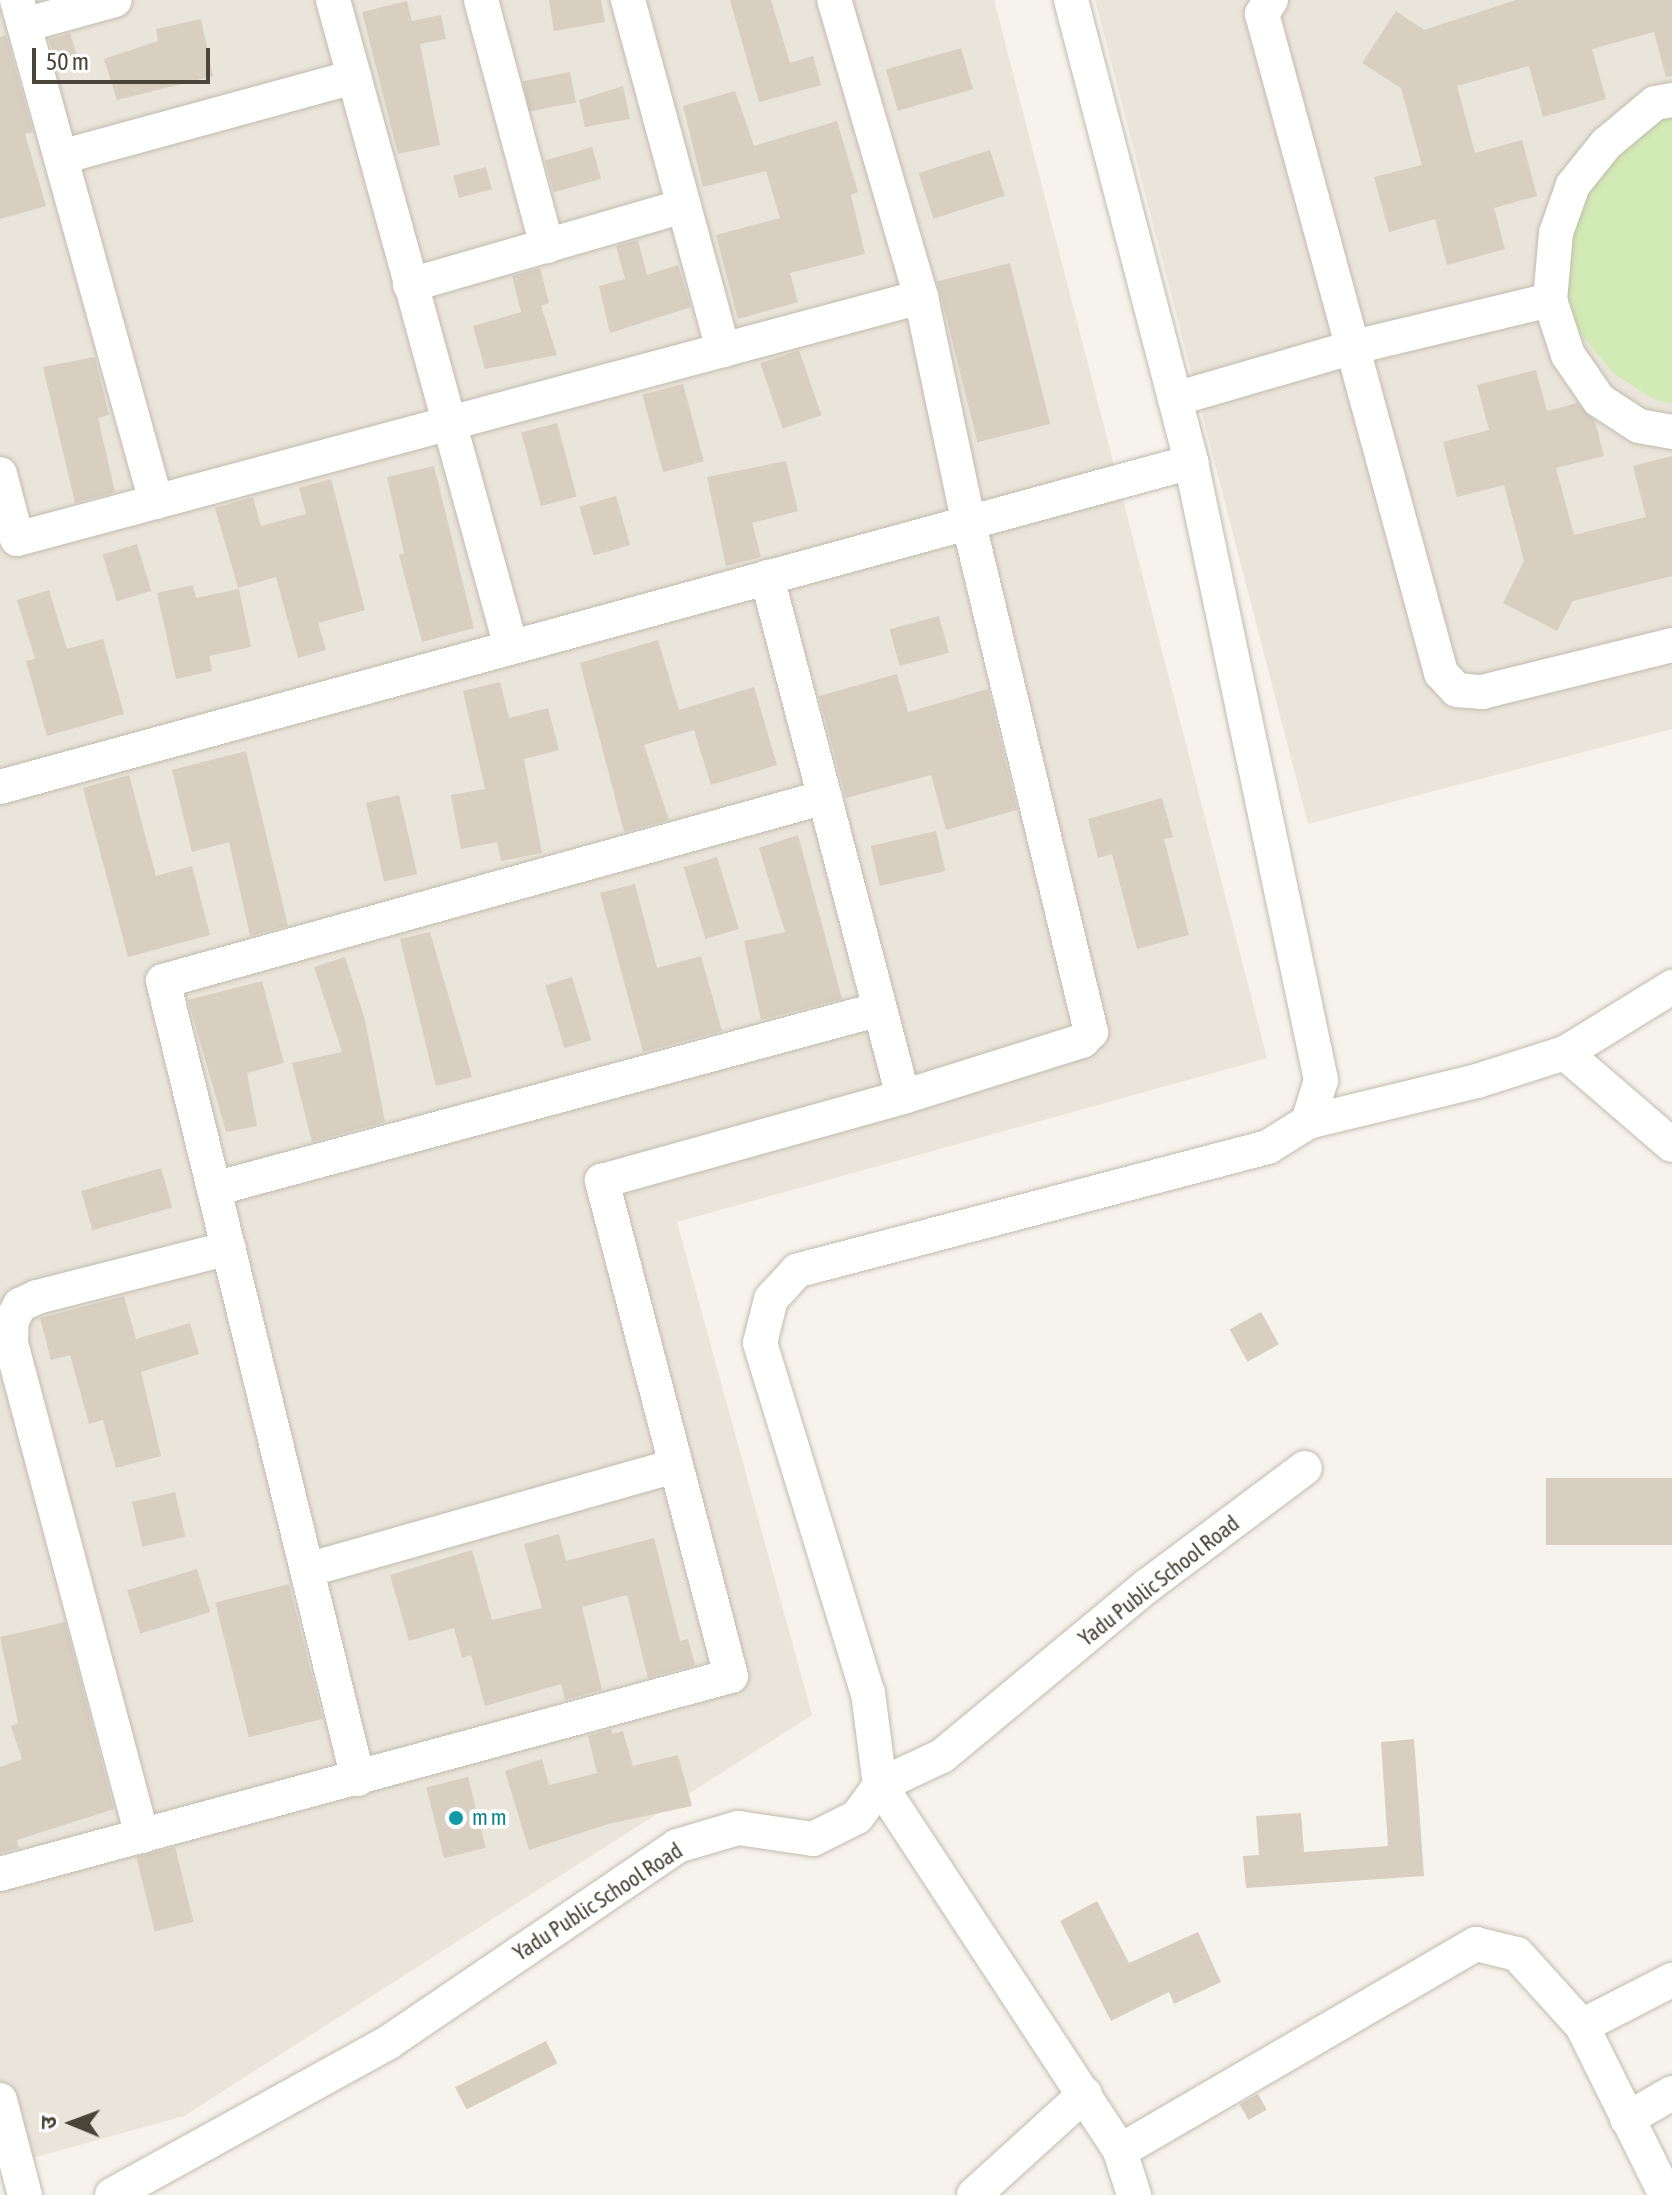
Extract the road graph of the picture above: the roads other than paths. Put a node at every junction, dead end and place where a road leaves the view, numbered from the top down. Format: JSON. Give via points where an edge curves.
{"nodes":[{"id":1,"x":115,"y":0,"type":"edge"},
{"id":2,"x":333,"y":0,"type":"edge"},
{"id":3,"x":481,"y":0,"type":"edge"},
{"id":4,"x":628,"y":0,"type":"edge"},
{"id":5,"x":834,"y":0,"type":"edge"},
{"id":6,"x":1071,"y":0,"type":"edge"},
{"id":7,"x":1271,"y":0,"type":"edge"},
{"id":8,"x":21,"y":12,"type":"edge"},
{"id":9,"x":354,"y":77,"type":"junction"},
{"id":10,"x":1672,"y":100,"type":"edge"},
{"id":11,"x":61,"y":157,"type":"junction"},
{"id":12,"x":684,"y":206,"type":"junction"},
{"id":13,"x":547,"y":246,"type":"junction"},
{"id":14,"x":410,"y":285,"type":"junction"},
{"id":15,"x":921,"y":297,"type":"junction"},
{"id":16,"x":1550,"y":300,"type":"junction"},
{"id":17,"x":1350,"y":348,"type":"junction"},
{"id":18,"x":723,"y":350,"type":"junction"},
{"id":19,"x":1175,"y":399,"type":"junction"},
{"id":20,"x":448,"y":424,"type":"junction"},
{"id":21,"x":1672,"y":432,"type":"edge"},
{"id":22,"x":1191,"y":462,"type":"junction"},
{"id":23,"x":0,"y":474,"type":"edge"},
{"id":24,"x":156,"y":502,"type":"junction"},
{"id":25,"x":968,"y":520,"type":"junction"},
{"id":26,"x":767,"y":577,"type":"junction"},
{"id":27,"x":1672,"y":645,"type":"edge"},
{"id":28,"x":511,"y":647,"type":"junction"},
{"id":29,"x":0,"y":787,"type":"edge"},
{"id":30,"x":825,"y":797,"type":"junction"},
{"id":31,"x":1672,"y":987,"type":"edge"},
{"id":32,"x":880,"y":1009,"type":"junction"},
{"id":33,"x":1565,"y":1053,"type":"junction"},
{"id":34,"x":903,"y":1097,"type":"junction"},
{"id":35,"x":1308,"y":1122,"type":"junction"},
{"id":36,"x":1672,"y":1145,"type":"edge"},
{"id":37,"x":214,"y":1189,"type":"junction"},
{"id":38,"x":229,"y":1248,"type":"junction"},
{"id":39,"x":675,"y":1466,"type":"junction"},
{"id":40,"x":1305,"y":1468,"type":"dead end"},
{"id":41,"x":307,"y":1570,"type":"junction"},
{"id":42,"x":358,"y":1779,"type":"junction"},
{"id":43,"x":880,"y":1785,"type":"junction"},
{"id":44,"x":142,"y":1836,"type":"junction"},
{"id":45,"x":0,"y":1874,"type":"edge"},
{"id":46,"x":1672,"y":1980,"type":"edge"},
{"id":47,"x":1582,"y":2026,"type":"junction"},
{"id":48,"x":1672,"y":2093,"type":"edge"},
{"id":49,"x":1085,"y":2094,"type":"junction"},
{"id":50,"x":0,"y":2100,"type":"edge"},
{"id":51,"x":1627,"y":2119,"type":"junction"},
{"id":52,"x":1120,"y":2151,"type":"junction"},
{"id":53,"x":25,"y":2195,"type":"edge"},
{"id":54,"x":112,"y":2195,"type":"edge"},
{"id":55,"x":974,"y":2195,"type":"edge"},
{"id":56,"x":1134,"y":2195,"type":"edge"},
{"id":57,"x":1666,"y":2195,"type":"edge"}],
"edges":[{"from":1,"to":8,"type":"street"},
{"from":2,"to":9,"type":"street"},
{"from":3,"to":13,"type":"street"},
{"from":4,"to":12,"type":"street"},
{"from":5,"to":15,"type":"street"},
{"from":6,"to":19,"type":"street"},
{"from":7,"to":17,"type":"street","via":[[1262,14]]},
{"from":8,"to":11,"type":"street"},
{"from":9,"to":11,"type":"street"},
{"from":9,"to":14,"type":"street"},
{"from":10,"to":16,"type":"street","via":[[1655,103],[1606,144],[1573,185],[1556,233]]},
{"from":11,"to":24,"type":"street"},
{"from":12,"to":13,"type":"street"},
{"from":12,"to":18,"type":"street"},
{"from":13,"to":14,"type":"street"},
{"from":14,"to":20,"type":"street"},
{"from":15,"to":18,"type":"street"},
{"from":15,"to":25,"type":"street"},
{"from":16,"to":17,"type":"street"},
{"from":16,"to":21,"type":"street","via":[[1568,355],[1599,400],[1639,426]]},
{"from":17,"to":19,"type":"street"},
{"from":17,"to":27,"type":"street","via":[[1441,673],[1457,690],[1482,692]]},
{"from":18,"to":20,"type":"street"},
{"from":19,"to":22,"type":"street"},
{"from":20,"to":24,"type":"street"},
{"from":20,"to":28,"type":"street"},
{"from":22,"to":25,"type":"street"},
{"from":22,"to":35,"type":"street","via":[[1321,1080]]},
{"from":23,"to":24,"type":"street","via":[[17,539]]},
{"from":25,"to":26,"type":"street"},
{"from":25,"to":34,"type":"street","via":[[1091,1027],[1082,1041]]},
{"from":26,"to":28,"type":"street"},
{"from":26,"to":30,"type":"street"},
{"from":28,"to":29,"type":"street"},
{"from":30,"to":32,"type":"street"},
{"from":30,"to":37,"type":"street","via":[[163,981]]},
{"from":31,"to":33,"type":"street"},
{"from":32,"to":34,"type":"street"},
{"from":32,"to":37,"type":"street"},
{"from":33,"to":35,"type":"street","via":[[1477,1081]]},
{"from":33,"to":36,"type":"street"},
{"from":34,"to":39,"type":"street","via":[[602,1181]]},
{"from":35,"to":43,"type":"street","via":[[1268,1147],[797,1271],[771,1299],[760,1343],[868,1693]]},
{"from":37,"to":38,"type":"street"},
{"from":38,"to":41,"type":"street"},
{"from":38,"to":44,"type":"street","via":[[37,1297],[20,1305],[12,1320],[11,1343]]},
{"from":39,"to":41,"type":"street"},
{"from":39,"to":42,"type":"street","via":[[731,1676]]},
{"from":40,"to":43,"type":"street","name":"Yadu Public School Road","via":[[1147,1586],[942,1756]]},
{"from":41,"to":42,"type":"street"},
{"from":42,"to":44,"type":"street"},
{"from":43,"to":49,"type":"street"},
{"from":43,"to":54,"type":"street","name":"Yadu Public School Road","via":[[857,1817],[813,1839],[738,1828],[677,1846],[389,2042]]},
{"from":44,"to":45,"type":"street"},
{"from":46,"to":47,"type":"street"},
{"from":47,"to":51,"type":"street"},
{"from":47,"to":52,"type":"street","via":[[1517,1954],[1476,1944]]},
{"from":48,"to":51,"type":"street"},
{"from":49,"to":52,"type":"street"},
{"from":49,"to":55,"type":"street"},
{"from":50,"to":53,"type":"street"},
{"from":51,"to":57,"type":"street"},
{"from":52,"to":56,"type":"street"}]}
